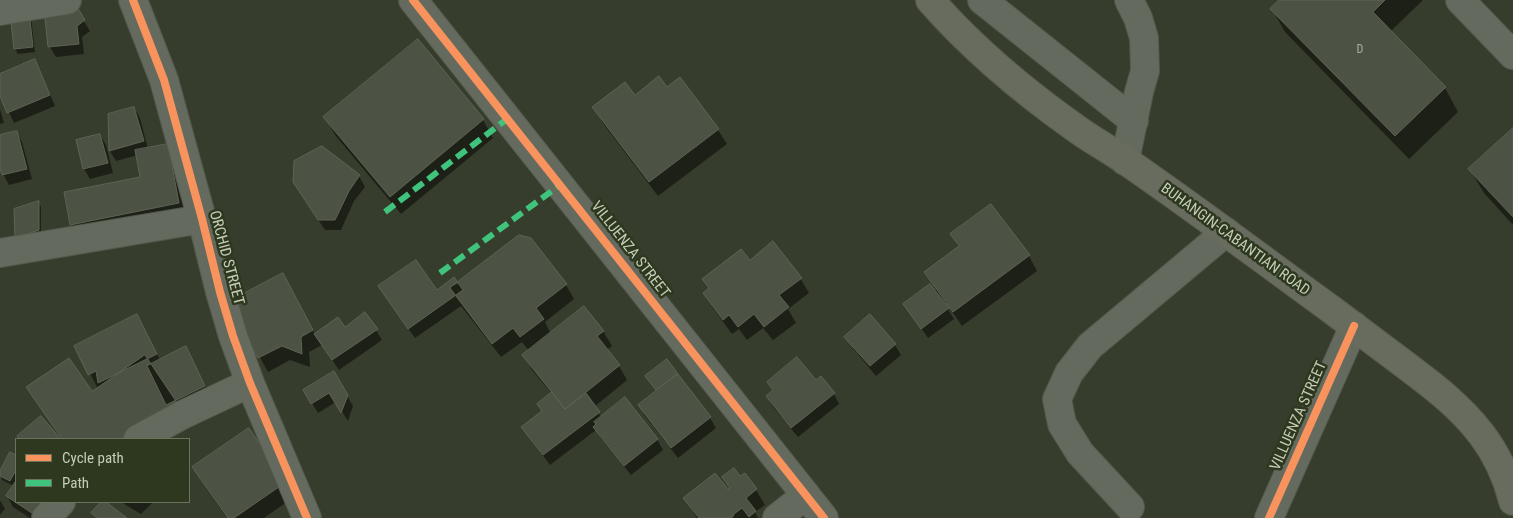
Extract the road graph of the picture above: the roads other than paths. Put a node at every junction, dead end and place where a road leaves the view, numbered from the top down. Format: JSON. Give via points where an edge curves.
{"nodes":[{"id":1,"x":66,"y":0,"type":"edge"},
{"id":2,"x":133,"y":0,"type":"edge"},
{"id":3,"x":413,"y":0,"type":"edge"},
{"id":4,"x":930,"y":0,"type":"edge"},
{"id":5,"x":982,"y":0,"type":"edge"},
{"id":6,"x":1129,"y":0,"type":"edge"},
{"id":7,"x":1460,"y":0,"type":"edge"},
{"id":8,"x":0,"y":11,"type":"edge"},
{"id":9,"x":1513,"y":55,"type":"edge"},
{"id":10,"x":1134,"y":121,"type":"junction"},
{"id":11,"x":1125,"y":161,"type":"junction"},
{"id":12,"x":202,"y":219,"type":"junction"},
{"id":13,"x":1226,"y":232,"type":"junction"},
{"id":14,"x":0,"y":253,"type":"edge"},
{"id":15,"x":1354,"y":326,"type":"junction"},
{"id":16,"x":250,"y":383,"type":"junction"},
{"id":17,"x":140,"y":438,"type":"edge"},
{"id":18,"x":1511,"y":488,"type":"edge"},
{"id":19,"x":806,"y":495,"type":"junction"},
{"id":20,"x":60,"y":503,"type":"edge"},
{"id":21,"x":1130,"y":507,"type":"dead end"},
{"id":22,"x":46,"y":518,"type":"edge"},
{"id":23,"x":307,"y":518,"type":"edge"},
{"id":24,"x":777,"y":518,"type":"edge"},
{"id":25,"x":824,"y":518,"type":"edge"},
{"id":26,"x":1269,"y":518,"type":"edge"}],
"edges":[{"from":1,"to":8,"type":"street"},
{"from":2,"to":12,"type":"street","name":"ORCHID STREET","via":[[164,80]]},
{"from":3,"to":19,"type":"street","name":"VILLUENZA STREET"},
{"from":4,"to":11,"type":"main road","name":"BUHANGIN-CABANTIAN ROAD","via":[[995,65],[1074,127]]},
{"from":5,"to":10,"type":"street"},
{"from":6,"to":10,"type":"street","via":[[1144,38],[1145,71]]},
{"from":7,"to":9,"type":"street"},
{"from":10,"to":11,"type":"street"},
{"from":11,"to":13,"type":"main road","name":"BUHANGIN-CABANTIAN ROAD"},
{"from":12,"to":14,"type":"street"},
{"from":12,"to":16,"type":"street","name":"ORCHID STREET","via":[[220,292]]},
{"from":13,"to":15,"type":"main road","name":"BUHANGIN-CABANTIAN ROAD"},
{"from":13,"to":21,"type":"street","via":[[1090,346],[1069,373],[1057,399],[1062,424],[1080,453]]},
{"from":15,"to":18,"type":"main road","name":"BUHANGIN-CABANTIAN ROAD","via":[[1457,406],[1481,434]]},
{"from":15,"to":26,"type":"street","name":"VILLUENZA STREET"},
{"from":16,"to":17,"type":"street"},
{"from":16,"to":23,"type":"street","name":"ORCHID STREET"},
{"from":19,"to":24,"type":"street"},
{"from":19,"to":25,"type":"street","name":"VILLUENZA STREET"},
{"from":20,"to":22,"type":"street"}]}
